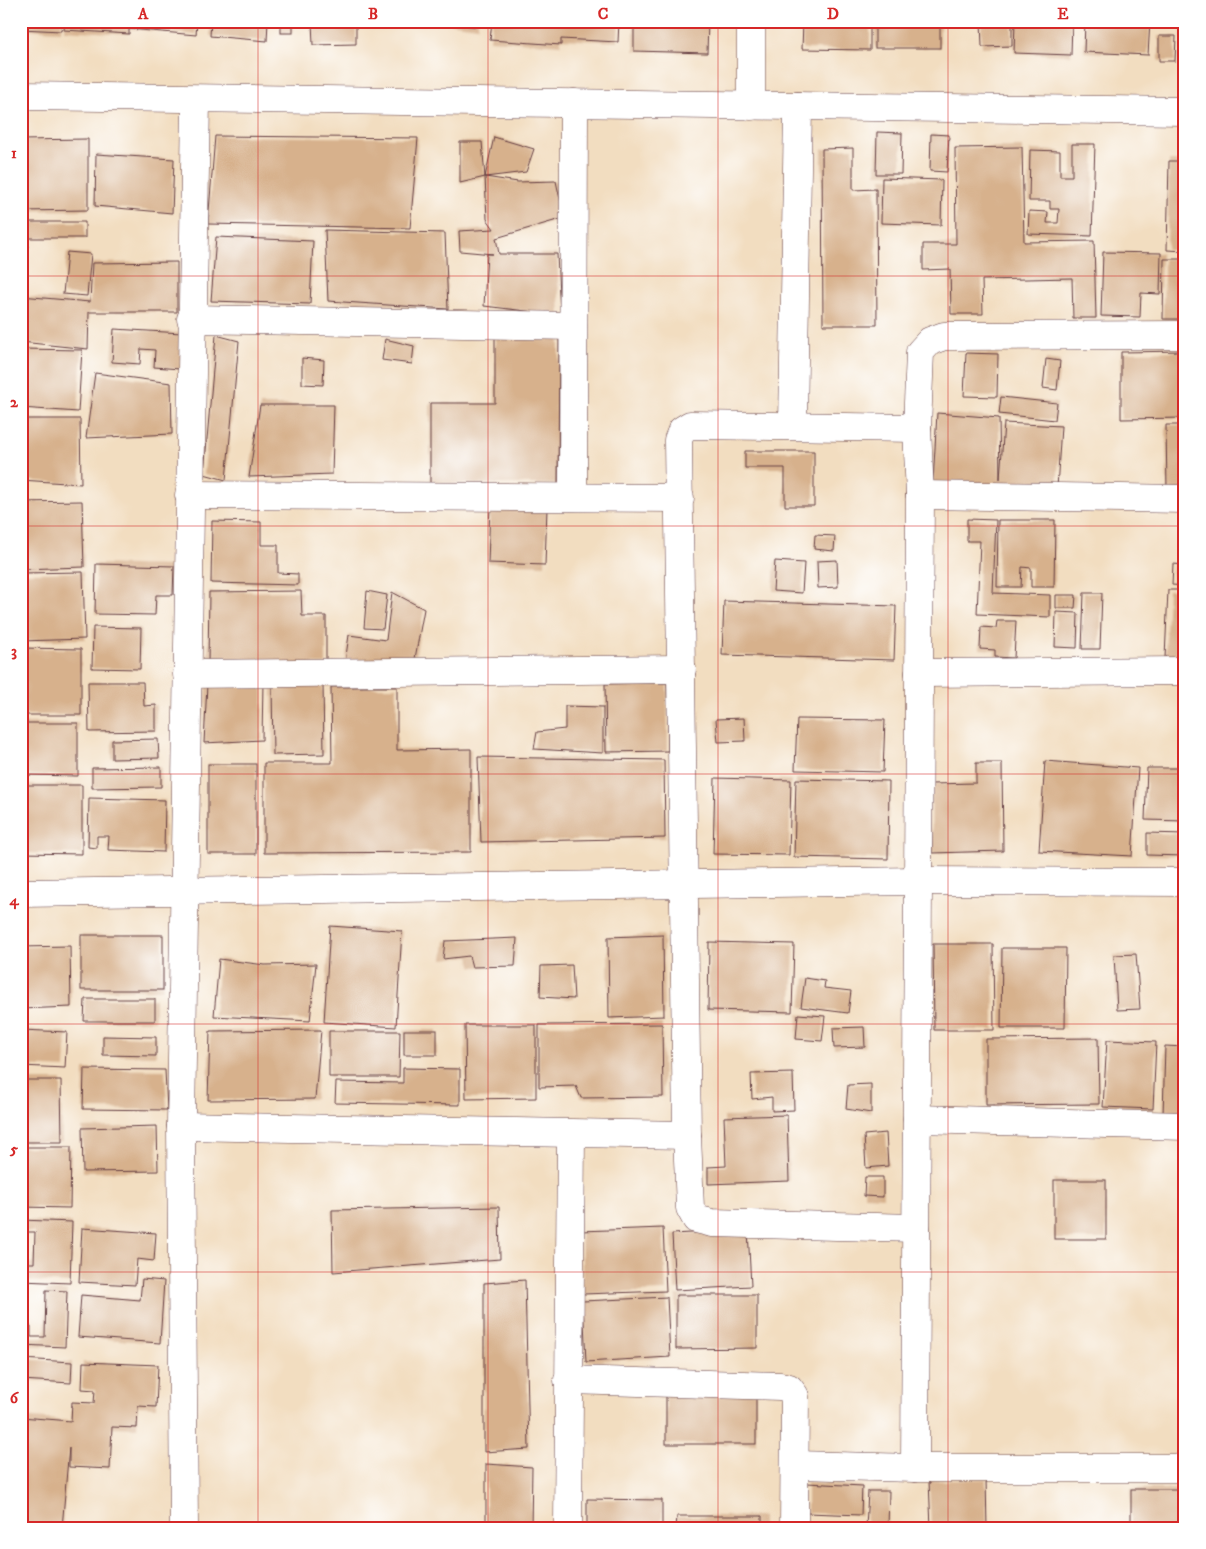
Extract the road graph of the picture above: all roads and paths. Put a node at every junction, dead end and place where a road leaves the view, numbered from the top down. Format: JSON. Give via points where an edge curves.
{"nodes":[{"id":1,"x":751,"y":21,"type":"edge"},
{"id":2,"x":21,"y":96,"type":"edge"},
{"id":3,"x":196,"y":98,"type":"junction"},
{"id":4,"x":574,"y":103,"type":"junction"},
{"id":5,"x":751,"y":106,"type":"junction"},
{"id":6,"x":798,"y":106,"type":"junction"},
{"id":7,"x":1185,"y":111,"type":"edge"},
{"id":8,"x":192,"y":319,"type":"junction"},
{"id":9,"x":573,"y":326,"type":"junction"},
{"id":10,"x":1185,"y":335,"type":"edge"},
{"id":11,"x":793,"y":425,"type":"junction"},
{"id":12,"x":917,"y":428,"type":"junction"},
{"id":13,"x":189,"y":495,"type":"junction"},
{"id":14,"x":920,"y":495,"type":"junction"},
{"id":15,"x":573,"y":497,"type":"junction"},
{"id":16,"x":680,"y":498,"type":"junction"},
{"id":17,"x":1185,"y":499,"type":"edge"},
{"id":18,"x":682,"y":669,"type":"junction"},
{"id":19,"x":1185,"y":671,"type":"edge"},
{"id":20,"x":919,"y":673,"type":"junction"},
{"id":21,"x":187,"y":674,"type":"junction"},
{"id":22,"x":918,"y":881,"type":"junction"},
{"id":23,"x":1185,"y":882,"type":"edge"},
{"id":24,"x":684,"y":884,"type":"junction"},
{"id":25,"x":183,"y":891,"type":"junction"},
{"id":26,"x":21,"y":893,"type":"edge"},
{"id":27,"x":917,"y":1119,"type":"junction"},
{"id":28,"x":181,"y":1126,"type":"junction"},
{"id":29,"x":1185,"y":1126,"type":"edge"},
{"id":30,"x":571,"y":1134,"type":"junction"},
{"id":31,"x":687,"y":1135,"type":"junction"},
{"id":32,"x":916,"y":1228,"type":"junction"},
{"id":33,"x":568,"y":1380,"type":"junction"},
{"id":34,"x":796,"y":1465,"type":"junction"},
{"id":35,"x":915,"y":1468,"type":"junction"},
{"id":36,"x":1185,"y":1468,"type":"edge"},
{"id":37,"x":184,"y":1528,"type":"edge"},
{"id":38,"x":568,"y":1528,"type":"edge"},
{"id":39,"x":794,"y":1528,"type":"edge"}],
"edges":[{"from":1,"to":5,"type":"street"},
{"from":2,"to":3,"type":"street"},
{"from":3,"to":4,"type":"street"},
{"from":3,"to":8,"type":"street"},
{"from":4,"to":5,"type":"street"},
{"from":4,"to":9,"type":"street"},
{"from":5,"to":6,"type":"street"},
{"from":6,"to":7,"type":"street"},
{"from":6,"to":11,"type":"street"},
{"from":8,"to":9,"type":"street"},
{"from":8,"to":13,"type":"street"},
{"from":9,"to":15,"type":"street"},
{"from":10,"to":12,"type":"street","via":[[937,338],[920,352]]},
{"from":11,"to":12,"type":"street"},
{"from":11,"to":16,"type":"street","via":[[690,424],[682,430],[678,440]]},
{"from":12,"to":14,"type":"street"},
{"from":13,"to":15,"type":"street"},
{"from":13,"to":21,"type":"street"},
{"from":14,"to":17,"type":"street"},
{"from":14,"to":20,"type":"street"},
{"from":15,"to":16,"type":"street"},
{"from":16,"to":18,"type":"street"},
{"from":18,"to":21,"type":"street"},
{"from":18,"to":24,"type":"street"},
{"from":19,"to":20,"type":"street"},
{"from":20,"to":22,"type":"street"},
{"from":21,"to":25,"type":"street"},
{"from":22,"to":23,"type":"street"},
{"from":22,"to":24,"type":"street"},
{"from":22,"to":27,"type":"street"},
{"from":24,"to":25,"type":"street"},
{"from":24,"to":31,"type":"street"},
{"from":25,"to":26,"type":"street"},
{"from":25,"to":28,"type":"street"},
{"from":27,"to":29,"type":"street"},
{"from":27,"to":32,"type":"street"},
{"from":28,"to":30,"type":"street"},
{"from":28,"to":37,"type":"street"},
{"from":30,"to":31,"type":"street"},
{"from":30,"to":33,"type":"street"},
{"from":31,"to":32,"type":"street","via":[[690,1208],[696,1219],[712,1223]]},
{"from":32,"to":35,"type":"street"},
{"from":33,"to":34,"type":"street","via":[[789,1388],[795,1396]]},
{"from":33,"to":38,"type":"street"},
{"from":34,"to":35,"type":"street"},
{"from":34,"to":39,"type":"street"},
{"from":35,"to":36,"type":"street"}]}
